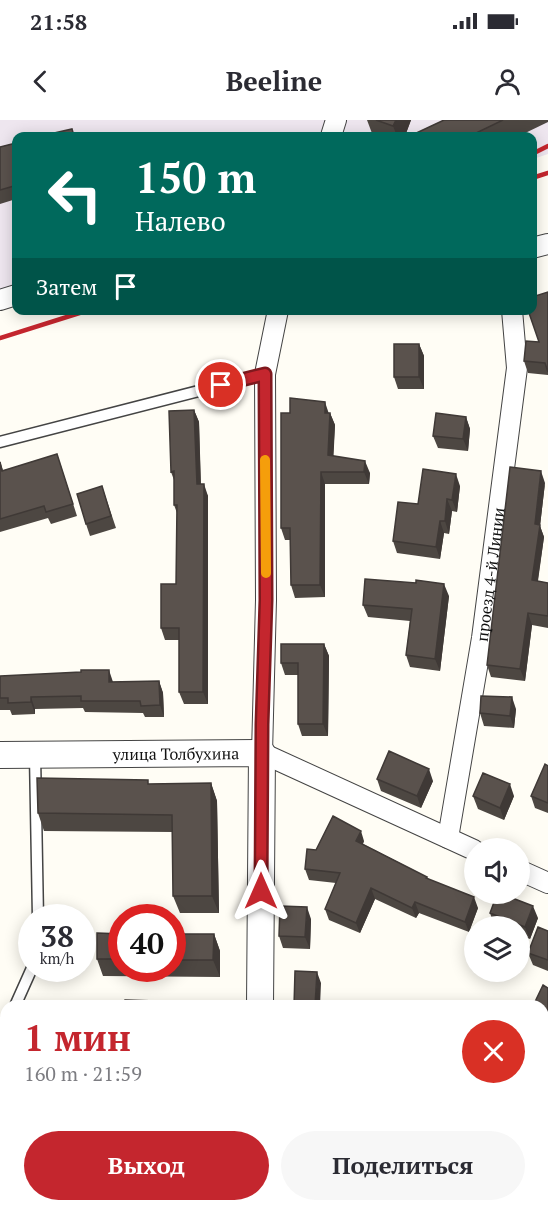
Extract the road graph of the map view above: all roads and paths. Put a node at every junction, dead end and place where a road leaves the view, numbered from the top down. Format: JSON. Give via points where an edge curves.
{"nodes":[{"id":1,"x":277,"y":315,"type":"edge"},
{"id":2,"x":512,"y":315,"type":"edge"},
{"id":3,"x":265,"y":374,"type":"junction"},
{"id":4,"x":0,"y":442,"type":"edge"},
{"id":5,"x":262,"y":753,"type":"junction"},
{"id":6,"x":35,"y":754,"type":"junction"},
{"id":7,"x":0,"y":755,"type":"edge"},
{"id":8,"x":448,"y":838,"type":"junction"},
{"id":9,"x":464,"y":845,"type":"edge"},
{"id":10,"x":530,"y":875,"type":"edge"},
{"id":11,"x":548,"y":883,"type":"edge"},
{"id":12,"x":38,"y":904,"type":"edge"},
{"id":13,"x":26,"y":982,"type":"edge"},
{"id":14,"x":18,"y":1000,"type":"edge"},
{"id":15,"x":260,"y":1000,"type":"edge"}],
"edges":[{"from":1,"to":3,"type":"street"},
{"from":2,"to":8,"type":"street","name":"проезд 4-й Линии","via":[[517,368],[482,638]]},
{"from":3,"to":4,"type":"lane"},
{"from":3,"to":5,"type":"street"},
{"from":5,"to":6,"type":"street","name":"улица Толбухина"},
{"from":5,"to":8,"type":"street","name":"улица Толбухина"},
{"from":5,"to":15,"type":"street"},
{"from":6,"to":7,"type":"street","name":"улица Толбухина"},
{"from":6,"to":12,"type":"lane"},
{"from":8,"to":9,"type":"street","name":"улица Толбухина"},
{"from":10,"to":11,"type":"street"},
{"from":13,"to":14,"type":"lane"}]}
